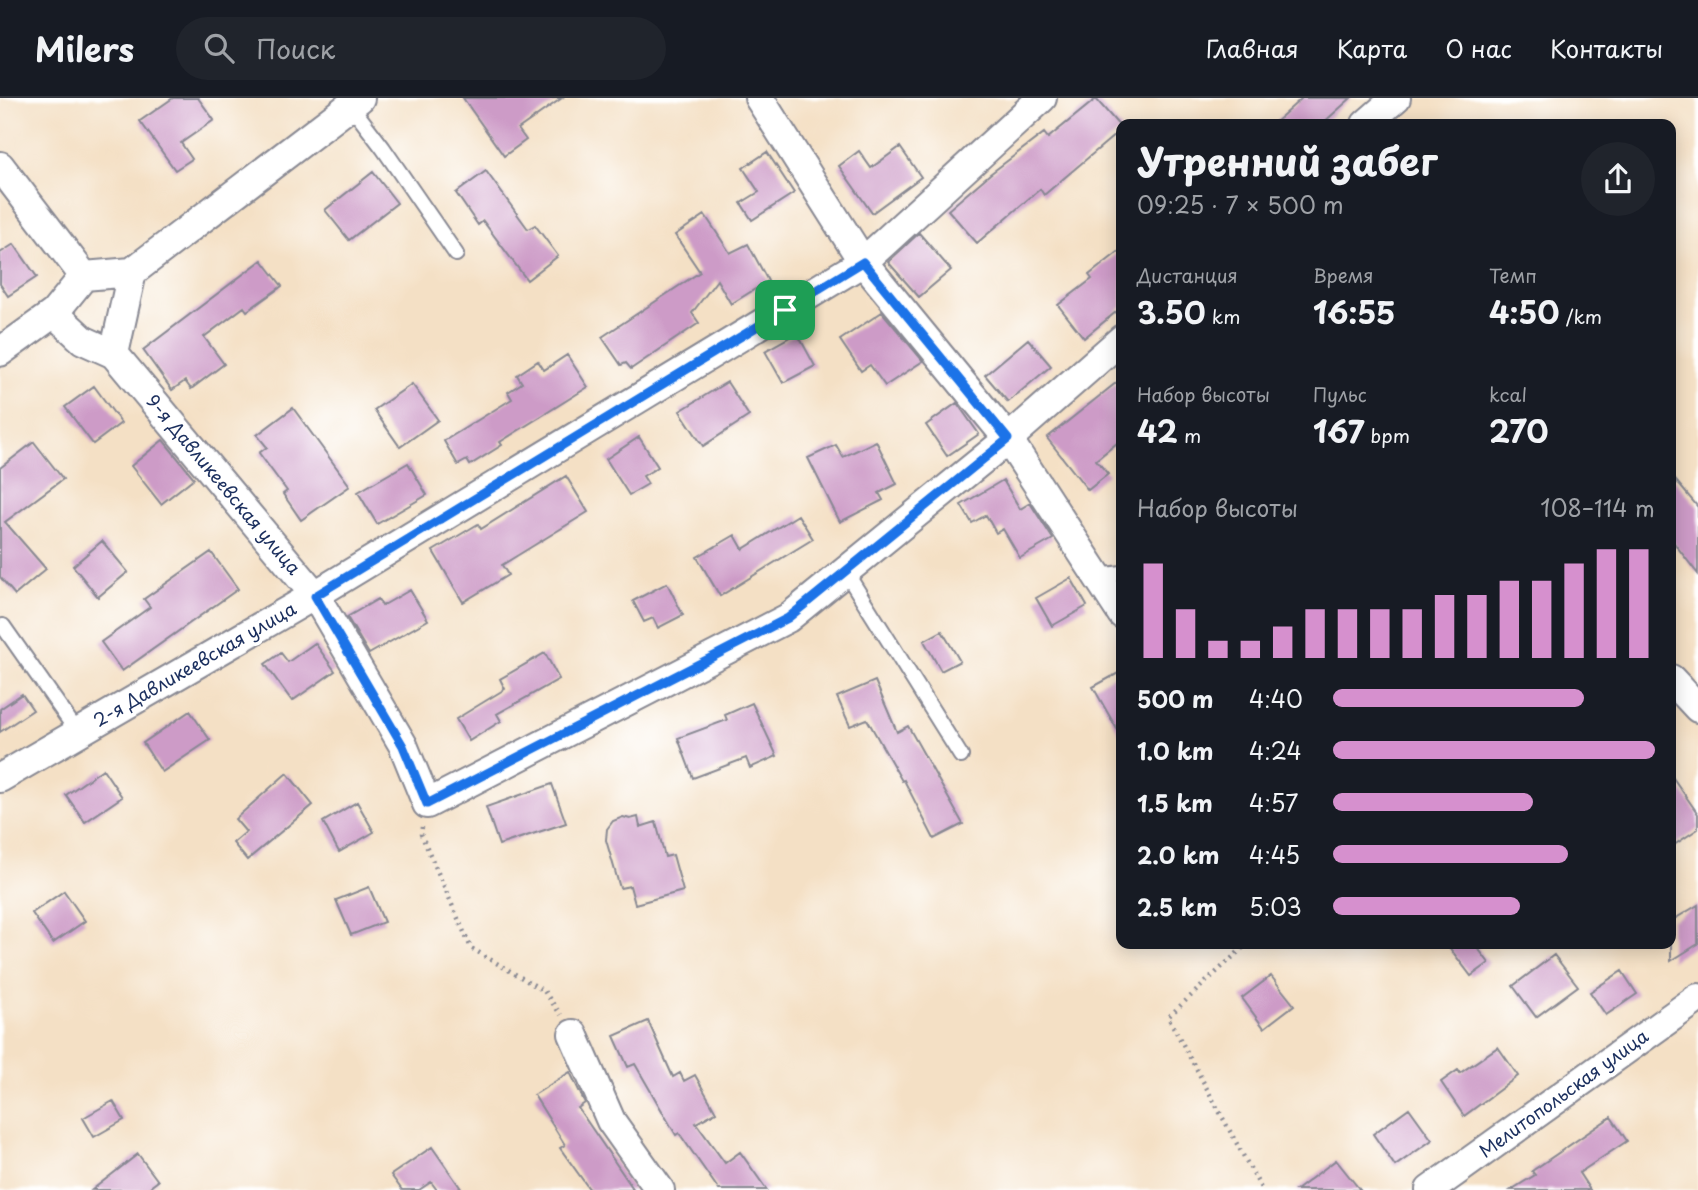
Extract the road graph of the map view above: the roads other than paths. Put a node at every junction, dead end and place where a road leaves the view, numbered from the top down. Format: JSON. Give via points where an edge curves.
{"nodes":[{"id":1,"x":760,"y":98,"type":"edge"},
{"id":2,"x":1042,"y":98,"type":"edge"},
{"id":3,"x":1396,"y":98,"type":"edge"},
{"id":4,"x":355,"y":102,"type":"edge"},
{"id":5,"x":1372,"y":119,"type":"edge"},
{"id":6,"x":0,"y":166,"type":"edge"},
{"id":7,"x":456,"y":254,"type":"dead end"},
{"id":8,"x":863,"y":262,"type":"junction"},
{"id":9,"x":132,"y":272,"type":"junction"},
{"id":10,"x":84,"y":276,"type":"junction"},
{"id":11,"x":54,"y":313,"type":"junction"},
{"id":12,"x":1116,"y":344,"type":"edge"},
{"id":13,"x":0,"y":352,"type":"edge"},
{"id":14,"x":114,"y":354,"type":"junction"},
{"id":15,"x":1008,"y":439,"type":"junction"},
{"id":16,"x":845,"y":571,"type":"junction"},
{"id":17,"x":1110,"y":575,"type":"edge"},
{"id":18,"x":1116,"y":594,"type":"edge"},
{"id":19,"x":315,"y":596,"type":"junction"},
{"id":20,"x":3,"y":626,"type":"dead end"},
{"id":21,"x":1676,"y":684,"type":"edge"},
{"id":22,"x":1698,"y":708,"type":"edge"},
{"id":23,"x":78,"y":733,"type":"junction"},
{"id":24,"x":961,"y":756,"type":"dead end"},
{"id":25,"x":0,"y":778,"type":"edge"},
{"id":26,"x":1698,"y":998,"type":"edge"},
{"id":27,"x":573,"y":1034,"type":"dead end"},
{"id":28,"x":660,"y":1190,"type":"edge"},
{"id":29,"x":1430,"y":1190,"type":"edge"}],
"edges":[{"from":1,"to":8,"type":"street"},
{"from":2,"to":8,"type":"street","name":"2-я Давликеевская улица"},
{"from":3,"to":5,"type":"street"},
{"from":4,"to":7,"type":"lane"},
{"from":4,"to":9,"type":"street"},
{"from":6,"to":10,"type":"street"},
{"from":8,"to":15,"type":"street"},
{"from":8,"to":19,"type":"street","name":"2-я Давликеевская улица"},
{"from":9,"to":10,"type":"street"},
{"from":9,"to":14,"type":"street"},
{"from":10,"to":11,"type":"street"},
{"from":11,"to":13,"type":"street"},
{"from":11,"to":14,"type":"street","name":"9-я Давликеевская улица","via":[[83,340]]},
{"from":12,"to":15,"type":"street"},
{"from":14,"to":19,"type":"street","name":"9-я Давликеевская улица"},
{"from":15,"to":16,"type":"street"},
{"from":15,"to":17,"type":"street"},
{"from":16,"to":19,"type":"street","name":"9-я Давликеевская улица","via":[[788,618],[427,804],[403,746]]},
{"from":16,"to":24,"type":"lane"},
{"from":17,"to":18,"type":"street"},
{"from":19,"to":23,"type":"street","name":"2-я Давликеевская улица"},
{"from":20,"to":23,"type":"lane"},
{"from":21,"to":22,"type":"street"},
{"from":23,"to":25,"type":"street","name":"2-я Давликеевская улица"},
{"from":26,"to":29,"type":"street","name":"Мелитопольская улица"},
{"from":27,"to":28,"type":"street","via":[[611,1121]]}]}
